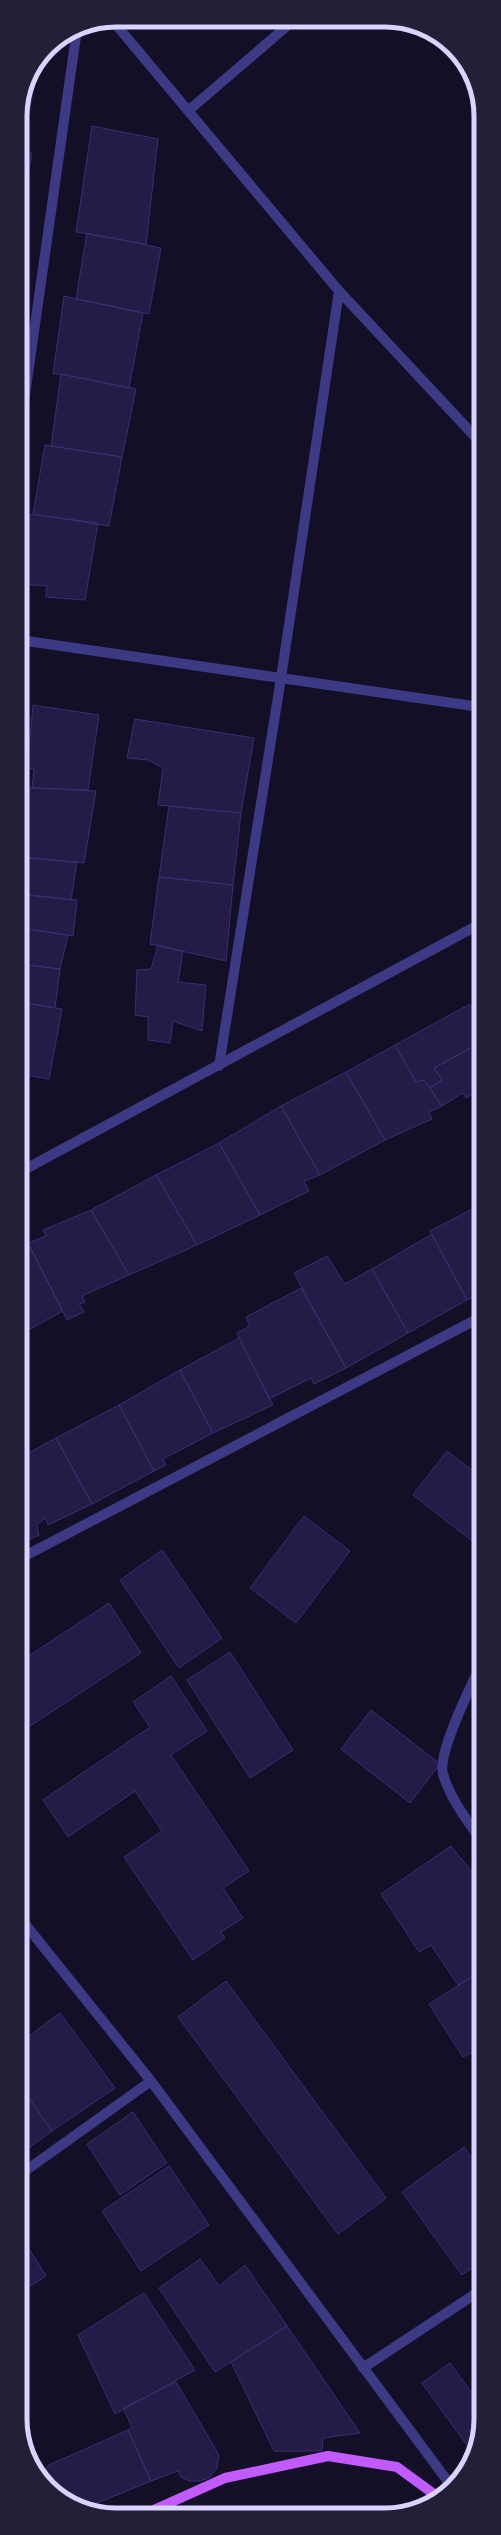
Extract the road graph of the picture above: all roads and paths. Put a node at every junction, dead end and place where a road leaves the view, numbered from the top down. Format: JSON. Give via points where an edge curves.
{"nodes":[{"id":1,"x":118,"y":27,"type":"edge"},
{"id":2,"x":286,"y":27,"type":"edge"},
{"id":3,"x":76,"y":37,"type":"edge"},
{"id":4,"x":188,"y":111,"type":"junction"},
{"id":5,"x":339,"y":291,"type":"junction"},
{"id":6,"x":27,"y":381,"type":"edge"},
{"id":7,"x":474,"y":436,"type":"edge"},
{"id":8,"x":27,"y":641,"type":"edge"},
{"id":9,"x":281,"y":678,"type":"junction"},
{"id":10,"x":474,"y":705,"type":"edge"},
{"id":11,"x":474,"y":927,"type":"edge"},
{"id":12,"x":219,"y":1066,"type":"junction"},
{"id":13,"x":27,"y":1168,"type":"edge"},
{"id":14,"x":474,"y":1320,"type":"edge"},
{"id":15,"x":27,"y":1555,"type":"edge"},
{"id":16,"x":474,"y":1680,"type":"edge"},
{"id":17,"x":474,"y":1830,"type":"edge"},
{"id":18,"x":27,"y":1926,"type":"edge"},
{"id":19,"x":151,"y":2081,"type":"junction"},
{"id":20,"x":27,"y":2170,"type":"edge"},
{"id":21,"x":474,"y":2295,"type":"edge"},
{"id":22,"x":363,"y":2368,"type":"junction"},
{"id":23,"x":448,"y":2482,"type":"edge"},
{"id":24,"x":433,"y":2493,"type":"edge"},
{"id":25,"x":158,"y":2508,"type":"edge"}],
"edges":[{"from":1,"to":4,"type":"street"},
{"from":2,"to":4,"type":"street"},
{"from":3,"to":6,"type":"street"},
{"from":4,"to":5,"type":"street"},
{"from":5,"to":7,"type":"street"},
{"from":5,"to":9,"type":"street"},
{"from":8,"to":9,"type":"street"},
{"from":9,"to":10,"type":"street"},
{"from":9,"to":12,"type":"street"},
{"from":11,"to":12,"type":"street"},
{"from":12,"to":13,"type":"street"},
{"from":14,"to":15,"type":"street"},
{"from":16,"to":17,"type":"street","via":[[452,1729],[442,1772],[458,1808]]},
{"from":18,"to":19,"type":"street"},
{"from":19,"to":20,"type":"street"},
{"from":19,"to":22,"type":"street"},
{"from":21,"to":22,"type":"street"},
{"from":22,"to":23,"type":"street"},
{"from":24,"to":25,"type":"main road","via":[[398,2467],[328,2456],[226,2478]]}]}
